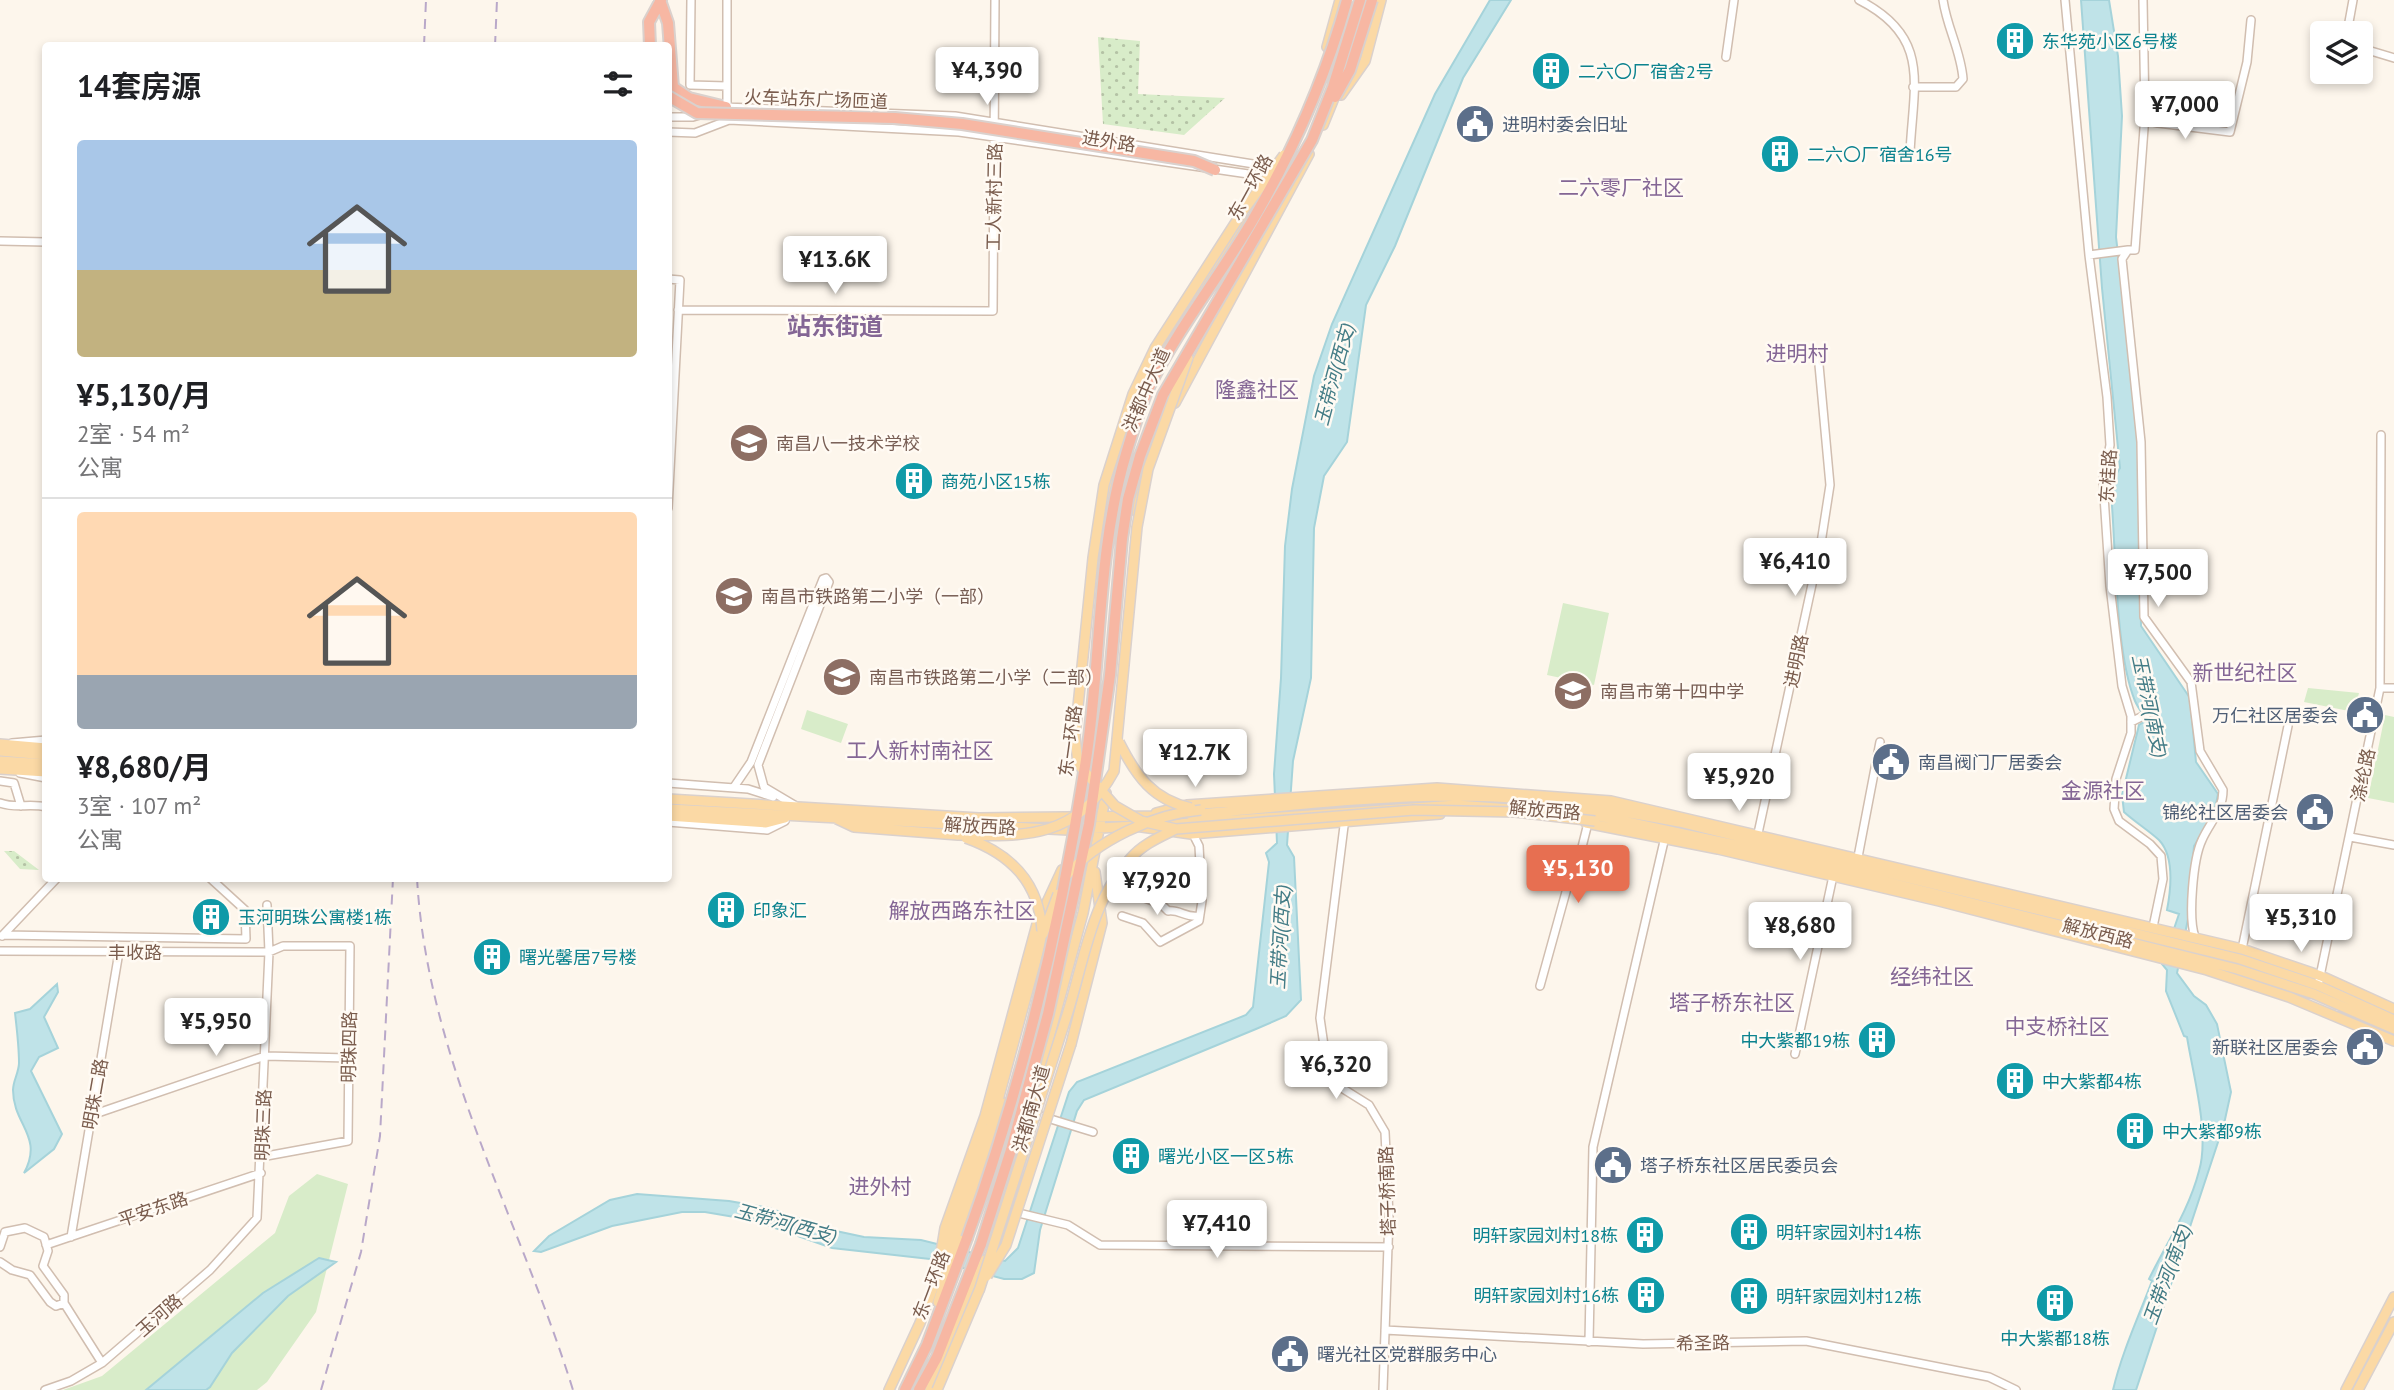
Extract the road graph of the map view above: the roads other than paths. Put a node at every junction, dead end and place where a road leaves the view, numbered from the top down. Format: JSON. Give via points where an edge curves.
{"nodes":[{"id":1,"x":660,"y":0,"type":"edge"},
{"id":2,"x":691,"y":0,"type":"edge"},
{"id":3,"x":727,"y":0,"type":"edge"},
{"id":4,"x":995,"y":0,"type":"edge"},
{"id":5,"x":1340,"y":0,"type":"edge"},
{"id":6,"x":1347,"y":0,"type":"edge"},
{"id":7,"x":1363,"y":0,"type":"edge"},
{"id":8,"x":1371,"y":0,"type":"edge"},
{"id":9,"x":1381,"y":0,"type":"edge"},
{"id":10,"x":1734,"y":0,"type":"edge"},
{"id":11,"x":1859,"y":0,"type":"edge"},
{"id":12,"x":1943,"y":0,"type":"edge"},
{"id":13,"x":2065,"y":0,"type":"edge"},
{"id":14,"x":2143,"y":0,"type":"edge"},
{"id":15,"x":2353,"y":0,"type":"edge"},
{"id":16,"x":2251,"y":20,"type":"dead end"},
{"id":17,"x":2349,"y":21,"type":"edge"},
{"id":18,"x":650,"y":42,"type":"edge"},
{"id":19,"x":669,"y":42,"type":"edge"},
{"id":20,"x":2373,"y":52,"type":"edge"},
{"id":21,"x":1726,"y":57,"type":"dead end"},
{"id":22,"x":2394,"y":58,"type":"edge"},
{"id":23,"x":672,"y":74,"type":"edge"},
{"id":24,"x":727,"y":86,"type":"junction"},
{"id":25,"x":1913,"y":87,"type":"junction"},
{"id":26,"x":672,"y":98,"type":"edge"},
{"id":27,"x":726,"y":107,"type":"junction"},
{"id":28,"x":1330,"y":110,"type":"junction"},
{"id":29,"x":2145,"y":115,"type":"junction"},
{"id":30,"x":672,"y":117,"type":"edge"},
{"id":31,"x":729,"y":120,"type":"junction"},
{"id":32,"x":995,"y":122,"type":"junction"},
{"id":33,"x":672,"y":132,"type":"edge"},
{"id":34,"x":995,"y":137,"type":"junction"},
{"id":35,"x":1297,"y":137,"type":"junction"},
{"id":36,"x":1312,"y":140,"type":"junction"},
{"id":37,"x":1910,"y":153,"type":"dead end"},
{"id":38,"x":1275,"y":167,"type":"junction"},
{"id":39,"x":1215,"y":170,"type":"junction"},
{"id":40,"x":1299,"y":175,"type":"junction"},
{"id":41,"x":1269,"y":177,"type":"junction"},
{"id":42,"x":1293,"y":185,"type":"junction"},
{"id":43,"x":0,"y":240,"type":"edge"},
{"id":44,"x":42,"y":242,"type":"edge"},
{"id":45,"x":2128,"y":250,"type":"junction"},
{"id":46,"x":2091,"y":254,"type":"junction"},
{"id":47,"x":672,"y":279,"type":"edge"},
{"id":48,"x":678,"y":310,"type":"junction"},
{"id":49,"x":1194,"y":343,"type":"junction"},
{"id":50,"x":1818,"y":354,"type":"dead end"},
{"id":51,"x":672,"y":429,"type":"edge"},
{"id":52,"x":2381,"y":435,"type":"dead end"},
{"id":53,"x":2380,"y":688,"type":"junction"},
{"id":54,"x":2394,"y":688,"type":"edge"},
{"id":55,"x":2147,"y":714,"type":"dead end"},
{"id":56,"x":2131,"y":722,"type":"junction"},
{"id":57,"x":2288,"y":726,"type":"dead end"},
{"id":58,"x":42,"y":741,"type":"edge"},
{"id":59,"x":1119,"y":742,"type":"junction"},
{"id":60,"x":1880,"y":742,"type":"dead end"},
{"id":61,"x":1,"y":747,"type":"edge"},
{"id":62,"x":42,"y":748,"type":"edge"},
{"id":63,"x":42,"y":754,"type":"edge"},
{"id":64,"x":0,"y":761,"type":"edge"},
{"id":65,"x":42,"y":764,"type":"edge"},
{"id":66,"x":5,"y":769,"type":"edge"},
{"id":67,"x":42,"y":772,"type":"edge"},
{"id":68,"x":42,"y":777,"type":"edge"},
{"id":69,"x":0,"y":781,"type":"edge"},
{"id":70,"x":672,"y":783,"type":"edge"},
{"id":71,"x":734,"y":787,"type":"junction"},
{"id":72,"x":672,"y":798,"type":"edge"},
{"id":73,"x":1390,"y":799,"type":"junction"},
{"id":74,"x":0,"y":803,"type":"edge"},
{"id":75,"x":21,"y":806,"type":"junction"},
{"id":76,"x":42,"y":807,"type":"edge"},
{"id":77,"x":1258,"y":808,"type":"junction"},
{"id":78,"x":672,"y":809,"type":"edge"},
{"id":79,"x":1311,"y":809,"type":"junction"},
{"id":80,"x":1201,"y":810,"type":"junction"},
{"id":81,"x":1346,"y":810,"type":"junction"},
{"id":82,"x":797,"y":811,"type":"junction"},
{"id":83,"x":672,"y":816,"type":"edge"},
{"id":84,"x":835,"y":818,"type":"junction"},
{"id":85,"x":1103,"y":818,"type":"junction"},
{"id":86,"x":1071,"y":819,"type":"junction"},
{"id":87,"x":1345,"y":821,"type":"junction"},
{"id":88,"x":672,"y":822,"type":"edge"},
{"id":89,"x":1137,"y":822,"type":"junction"},
{"id":90,"x":1592,"y":822,"type":"junction"},
{"id":91,"x":1175,"y":829,"type":"junction"},
{"id":92,"x":1101,"y":830,"type":"junction"},
{"id":93,"x":1068,"y":831,"type":"junction"},
{"id":94,"x":1676,"y":832,"type":"junction"},
{"id":95,"x":1194,"y":834,"type":"junction"},
{"id":96,"x":958,"y":835,"type":"junction"},
{"id":97,"x":1665,"y":837,"type":"junction"},
{"id":98,"x":1758,"y":837,"type":"junction"},
{"id":99,"x":2350,"y":837,"type":"junction"},
{"id":100,"x":2394,"y":845,"type":"edge"},
{"id":101,"x":1858,"y":857,"type":"junction"},
{"id":102,"x":1094,"y":864,"type":"junction"},
{"id":103,"x":1062,"y":870,"type":"junction"},
{"id":104,"x":1833,"y":876,"type":"junction"},
{"id":105,"x":53,"y":882,"type":"edge"},
{"id":106,"x":214,"y":882,"type":"edge"},
{"id":107,"x":1131,"y":893,"type":"dead end"},
{"id":108,"x":267,"y":905,"type":"dead end"},
{"id":109,"x":1122,"y":916,"type":"dead end"},
{"id":110,"x":1198,"y":916,"type":"junction"},
{"id":111,"x":1042,"y":934,"type":"junction"},
{"id":112,"x":2156,"y":935,"type":"junction"},
{"id":113,"x":1,"y":937,"type":"edge"},
{"id":114,"x":2195,"y":937,"type":"junction"},
{"id":115,"x":2242,"y":949,"type":"junction"},
{"id":116,"x":0,"y":951,"type":"edge"},
{"id":117,"x":120,"y":951,"type":"junction"},
{"id":118,"x":270,"y":952,"type":"junction"},
{"id":119,"x":2319,"y":981,"type":"junction"},
{"id":120,"x":1541,"y":986,"type":"dead end"},
{"id":121,"x":2394,"y":1009,"type":"edge"},
{"id":122,"x":2394,"y":1020,"type":"edge"},
{"id":123,"x":2394,"y":1029,"type":"edge"},
{"id":124,"x":2394,"y":1041,"type":"edge"},
{"id":125,"x":1795,"y":1054,"type":"dead end"},
{"id":126,"x":265,"y":1056,"type":"junction"},
{"id":127,"x":349,"y":1058,"type":"junction"},
{"id":128,"x":1030,"y":1112,"type":"junction"},
{"id":129,"x":92,"y":1115,"type":"junction"},
{"id":130,"x":1093,"y":1132,"type":"dead end"},
{"id":131,"x":261,"y":1157,"type":"junction"},
{"id":132,"x":261,"y":1173,"type":"junction"},
{"id":133,"x":1001,"y":1209,"type":"junction"},
{"id":134,"x":257,"y":1218,"type":"joint"},
{"id":135,"x":0,"y":1224,"type":"edge"},
{"id":136,"x":5,"y":1232,"type":"junction"},
{"id":137,"x":71,"y":1237,"type":"junction"},
{"id":138,"x":46,"y":1245,"type":"junction"},
{"id":139,"x":0,"y":1247,"type":"edge"},
{"id":140,"x":1388,"y":1247,"type":"junction"},
{"id":141,"x":0,"y":1262,"type":"edge"},
{"id":142,"x":937,"y":1276,"type":"junction"},
{"id":143,"x":977,"y":1290,"type":"junction"},
{"id":144,"x":2394,"y":1297,"type":"edge"},
{"id":145,"x":64,"y":1303,"type":"junction"},
{"id":146,"x":2394,"y":1322,"type":"edge"},
{"id":147,"x":1385,"y":1330,"type":"junction"},
{"id":148,"x":1589,"y":1342,"type":"junction"},
{"id":149,"x":102,"y":1363,"type":"junction"},
{"id":150,"x":45,"y":1390,"type":"edge"},
{"id":151,"x":889,"y":1390,"type":"edge"},
{"id":152,"x":903,"y":1390,"type":"edge"},
{"id":153,"x":919,"y":1390,"type":"edge"},
{"id":154,"x":930,"y":1390,"type":"edge"},
{"id":155,"x":937,"y":1390,"type":"edge"},
{"id":156,"x":1383,"y":1390,"type":"edge"},
{"id":157,"x":2016,"y":1390,"type":"edge"},
{"id":158,"x":2346,"y":1390,"type":"edge"},
{"id":159,"x":2358,"y":1390,"type":"edge"}],
"edges":[{"from":1,"to":18,"type":"highway","name":"火车站东广场匝道","via":[[649,22]]},
{"from":1,"to":19,"type":"highway","name":"火车站东广场匝道"},
{"from":2,"to":24,"type":"street","via":[[690,85]]},
{"from":3,"to":24,"type":"street"},
{"from":4,"to":32,"type":"street","name":"工人新村三路"},
{"from":5,"to":38,"type":"main road","name":"洪都中大道","via":[[1319,76]]},
{"from":6,"to":35,"type":"highway","name":"东一环路","bridge":true,"via":[[1323,81]]},
{"from":7,"to":28,"type":"main road","name":"洪都中大道"},
{"from":7,"to":36,"type":"highway","name":"东一环路","bridge":true},
{"from":8,"to":36,"type":"highway","bridge":true,"via":[[1350,70]]},
{"from":9,"to":28,"type":"main road","via":[[1365,61]]},
{"from":10,"to":21,"type":"street"},
{"from":11,"to":25,"type":"street","via":[[1889,20],[1907,40],[1914,56]]},
{"from":12,"to":25,"type":"street","via":[[1946,24],[1962,59],[1963,79],[1956,87]]},
{"from":13,"to":46,"type":"street","name":"东桂路"},
{"from":14,"to":29,"type":"street"},
{"from":15,"to":17,"type":"street"},
{"from":16,"to":29,"type":"street","via":[[2247,62],[2230,132],[2148,121]]},
{"from":20,"to":22,"type":"street"},
{"from":23,"to":27,"type":"highway","name":"火车站东广场匝道","via":[[673,87],[689,98]]},
{"from":24,"to":27,"type":"street"},
{"from":25,"to":37,"type":"street"},
{"from":26,"to":39,"type":"highway","name":"火车站东广场匝道","bridge":true,"via":[[697,113],[962,124],[1194,161]]},
{"from":27,"to":30,"type":"street","name":"进外路","via":[[693,117]]},
{"from":27,"to":31,"type":"street"},
{"from":27,"to":32,"type":"street","name":"进外路","via":[[919,114]]},
{"from":28,"to":40,"type":"main road","name":"洪都中大道"},
{"from":29,"to":45,"type":"street","via":[[2135,250]]},
{"from":31,"to":33,"type":"street","name":"进外路","via":[[695,133]]},
{"from":31,"to":34,"type":"street","name":"进外路","via":[[883,126]]},
{"from":32,"to":34,"type":"street","name":"工人新村三路"},
{"from":32,"to":38,"type":"street","name":"进外路"},
{"from":34,"to":39,"type":"street","name":"进外路"},
{"from":34,"to":48,"type":"street","name":"工人新村三路","via":[[993,310]]},
{"from":35,"to":91,"type":"main road","bridge":true,"via":[[1155,348],[1133,394],[1104,485],[1075,736],[1078,764],[1115,806],[1141,821]]},
{"from":35,"to":152,"type":"highway","name":"东一环路","bridge":true,"via":[[1252,221],[1149,386],[1126,454],[1109,539],[1085,766],[1041,995],[1010,1107],[954,1276]]},
{"from":36,"to":49,"type":"highway","name":"东一环路","bridge":true},
{"from":38,"to":40,"type":"street","name":"进外路"},
{"from":38,"to":41,"type":"main road","name":"洪都中大道"},
{"from":39,"to":41,"type":"street","name":"进外路"},
{"from":40,"to":42,"type":"main road","name":"洪都中大道"},
{"from":41,"to":42,"type":"street","name":"进外路"},
{"from":41,"to":86,"type":"main road","name":"洪都中大道","via":[[1153,365],[1115,463],[1103,529],[1087,720]]},
{"from":42,"to":85,"type":"main road","name":"洪都中大道","via":[[1150,450],[1132,533]]},
{"from":43,"to":44,"type":"street"},
{"from":45,"to":46,"type":"street"},
{"from":45,"to":114,"type":"street","via":[[2122,259],[2141,442],[2144,617],[2190,682],[2200,751],[2223,790],[2218,813],[2199,847],[2190,923]]},
{"from":46,"to":56,"type":"street","name":"东桂路","via":[[2108,397],[2110,445],[2104,481],[2110,586]]},
{"from":47,"to":48,"type":"street","via":[[680,280]]},
{"from":48,"to":51,"type":"street"},
{"from":49,"to":59,"type":"main road","bridge":true,"via":[[1148,469],[1137,527]]},
{"from":49,"to":153,"type":"highway","name":"东一环路","bridge":true,"via":[[1163,395],[1128,499],[1092,802],[1048,1014],[981,1244],[937,1357]]},
{"from":50,"to":98,"type":"street","name":"进明路","via":[[1830,485]]},
{"from":52,"to":53,"type":"street","name":"涤纶路"},
{"from":53,"to":54,"type":"street"},
{"from":53,"to":99,"type":"street","name":"涤纶路"},
{"from":55,"to":56,"type":"street"},
{"from":56,"to":112,"type":"street","name":"东桂路","via":[[2116,779],[2114,809],[2119,821],[2161,856]]},
{"from":57,"to":115,"type":"street"},
{"from":58,"to":61,"type":"street"},
{"from":59,"to":80,"type":"main road","bridge":true,"via":[[1147,788],[1172,804]]},
{"from":59,"to":96,"type":"main road","bridge":true,"via":[[1114,771],[1104,789],[1084,811],[1052,830],[1012,837]]},
{"from":60,"to":101,"type":"street"},
{"from":61,"to":62,"type":"main road"},
{"from":61,"to":63,"type":"main road"},
{"from":64,"to":65,"type":"main road"},
{"from":66,"to":67,"type":"main road"},
{"from":66,"to":68,"type":"street"},
{"from":69,"to":75,"type":"street","via":[[14,783]]},
{"from":70,"to":71,"type":"street"},
{"from":71,"to":82,"type":"street","via":[[762,792]]},
{"from":71,"to":82,"type":"street","via":[[751,762],[826,579],[829,582],[758,765],[764,787]]},
{"from":72,"to":82,"type":"main road"},
{"from":73,"to":79,"type":"main road","name":"解放西路"},
{"from":73,"to":80,"type":"main road"},
{"from":73,"to":98,"type":"main road","name":"解放西路","via":[[1457,796],[1568,803]]},
{"from":74,"to":75,"type":"street"},
{"from":75,"to":76,"type":"street"},
{"from":77,"to":79,"type":"main road","name":"解放西路"},
{"from":77,"to":89,"type":"main road","name":"解放西路"},
{"from":77,"to":89,"type":"main road","via":[[1187,805]]},
{"from":77,"to":98,"type":"main road","via":[[1310,795],[1437,788],[1569,796],[1646,807]]},
{"from":78,"to":82,"type":"main road","name":"解放西路"},
{"from":79,"to":81,"type":"main road","name":"解放西路"},
{"from":80,"to":111,"type":"main road","bridge":true,"via":[[1151,821],[1078,862],[1065,878]]},
{"from":81,"to":87,"type":"street","name":"塔子桥南路"},
{"from":81,"to":94,"type":"main road","name":"解放西路","via":[[1457,804],[1516,807],[1599,816]]},
{"from":82,"to":83,"type":"main road","via":[[766,823]]},
{"from":82,"to":84,"type":"main road","name":"解放西路"},
{"from":82,"to":86,"type":"main road","name":"解放西路"},
{"from":82,"to":88,"type":"street","via":[[767,830]]},
{"from":84,"to":93,"type":"main road","name":"解放西路"},
{"from":84,"to":96,"type":"main road","via":[[854,827]]},
{"from":85,"to":86,"type":"main road","name":"解放西路"},
{"from":85,"to":89,"type":"main road","name":"解放西路"},
{"from":85,"to":92,"type":"main road","name":"洪都南大道"},
{"from":86,"to":93,"type":"main road","name":"洪都南大道"},
{"from":87,"to":90,"type":"main road","via":[[1469,814]]},
{"from":87,"to":95,"type":"main road"},
{"from":87,"to":140,"type":"street","name":"塔子桥南路","via":[[1320,1018],[1329,1080],[1369,1105],[1385,1132]]},
{"from":89,"to":92,"type":"main road","name":"解放西路"},
{"from":89,"to":95,"type":"main road"},
{"from":90,"to":91,"type":"main road","bridge":true,"via":[[1515,812],[1414,810]]},
{"from":90,"to":94,"type":"main road"},
{"from":90,"to":97,"type":"main road"},
{"from":90,"to":120,"type":"street","via":[[1582,847],[1587,854],[1577,852]]},
{"from":91,"to":143,"type":"main road","bridge":true,"via":[[1130,858],[1089,931],[1070,1007]]},
{"from":92,"to":93,"type":"main road","name":"解放西路"},
{"from":92,"to":102,"type":"main road","name":"洪都南大道"},
{"from":93,"to":103,"type":"main road","name":"洪都南大道"},
{"from":94,"to":112,"type":"main road","name":"解放西路"},
{"from":95,"to":110,"type":"street","via":[[1199,846],[1202,901]]},
{"from":96,"to":111,"type":"main road","bridge":true,"via":[[997,851],[1026,878],[1038,905]]},
{"from":97,"to":104,"type":"main road"},
{"from":97,"to":148,"type":"street","via":[[1593,1147]]},
{"from":98,"to":101,"type":"main road"},
{"from":98,"to":112,"type":"main road","name":"解放西路"},
{"from":99,"to":100,"type":"street"},
{"from":99,"to":119,"type":"street","name":"涤纶路"},
{"from":101,"to":112,"type":"main road"},
{"from":102,"to":128,"type":"main road","name":"洪都南大道"},
{"from":102,"to":143,"type":"main road","bridge":true,"via":[[1102,923],[1070,1044],[1006,1245]]},
{"from":103,"to":142,"type":"main road","via":[[1037,925],[985,1116],[945,1228]]},
{"from":103,"to":152,"type":"main road","name":"洪都南大道","via":[[1037,994],[1004,1108]]},
{"from":104,"to":124,"type":"main road","via":[[2207,970],[2289,997]]},
{"from":104,"to":125,"type":"street"},
{"from":105,"to":113,"type":"street"},
{"from":106,"to":113,"type":"street","via":[[246,910],[246,939]]},
{"from":107,"to":110,"type":"street","via":[[1168,911]]},
{"from":108,"to":118,"type":"street","name":"明珠三路"},
{"from":109,"to":110,"type":"street","via":[[1143,923],[1160,942],[1199,921]]},
{"from":111,"to":142,"type":"main road","via":[[991,1126]]},
{"from":112,"to":114,"type":"main road"},
{"from":112,"to":119,"type":"main road","name":"解放西路"},
{"from":112,"to":123,"type":"main road","name":"解放西路","via":[[2203,960],[2314,994]]},
{"from":114,"to":115,"type":"main road"},
{"from":115,"to":119,"type":"main road"},
{"from":116,"to":117,"type":"street","name":"丰收路"},
{"from":117,"to":118,"type":"street","name":"丰收路"},
{"from":117,"to":129,"type":"street","name":"明珠二路"},
{"from":118,"to":126,"type":"street","name":"明珠三路"},
{"from":118,"to":127,"type":"street","name":"明珠四路","via":[[283,946],[350,946]]},
{"from":119,"to":121,"type":"main road"},
{"from":119,"to":122,"type":"main road","name":"解放西路"},
{"from":126,"to":127,"type":"street"},
{"from":126,"to":129,"type":"street"},
{"from":126,"to":131,"type":"street","name":"明珠三路"},
{"from":127,"to":131,"type":"street","name":"明珠四路","via":[[348,1141]]},
{"from":128,"to":130,"type":"street","bridge":true},
{"from":128,"to":133,"type":"main road","name":"洪都南大道"},
{"from":129,"to":137,"type":"street","name":"明珠二路"},
{"from":131,"to":132,"type":"street","name":"明珠三路"},
{"from":132,"to":134,"type":"street","name":"明珠三路"},
{"from":132,"to":137,"type":"street","name":"平安东路"},
{"from":133,"to":140,"type":"street","via":[[1068,1225],[1100,1245]]},
{"from":133,"to":143,"type":"main road","name":"洪都南大道","bridge":true},
{"from":134,"to":149,"type":"street","name":"玉河路","via":[[210,1270]]},
{"from":135,"to":136,"type":"street"},
{"from":136,"to":138,"type":"street","via":[[35,1230]]},
{"from":136,"to":139,"type":"street"},
{"from":137,"to":138,"type":"street","name":"平安东路"},
{"from":138,"to":145,"type":"street","via":[[43,1266],[64,1294]]},
{"from":140,"to":147,"type":"street","name":"塔子桥南路"},
{"from":141,"to":145,"type":"street","via":[[30,1275],[56,1306]]},
{"from":142,"to":151,"type":"main road"},
{"from":143,"to":154,"type":"main road","name":"洪都南大道"},
{"from":143,"to":155,"type":"main road","bridge":true},
{"from":144,"to":158,"type":"main road"},
{"from":145,"to":149,"type":"street"},
{"from":146,"to":159,"type":"main road"},
{"from":147,"to":148,"type":"street","name":"希圣路"},
{"from":147,"to":156,"type":"street","name":"塔子桥南路"},
{"from":148,"to":157,"type":"street","name":"希圣路","via":[[1806,1341],[1989,1377]]},
{"from":149,"to":150,"type":"street","name":"玉河路"}]}
